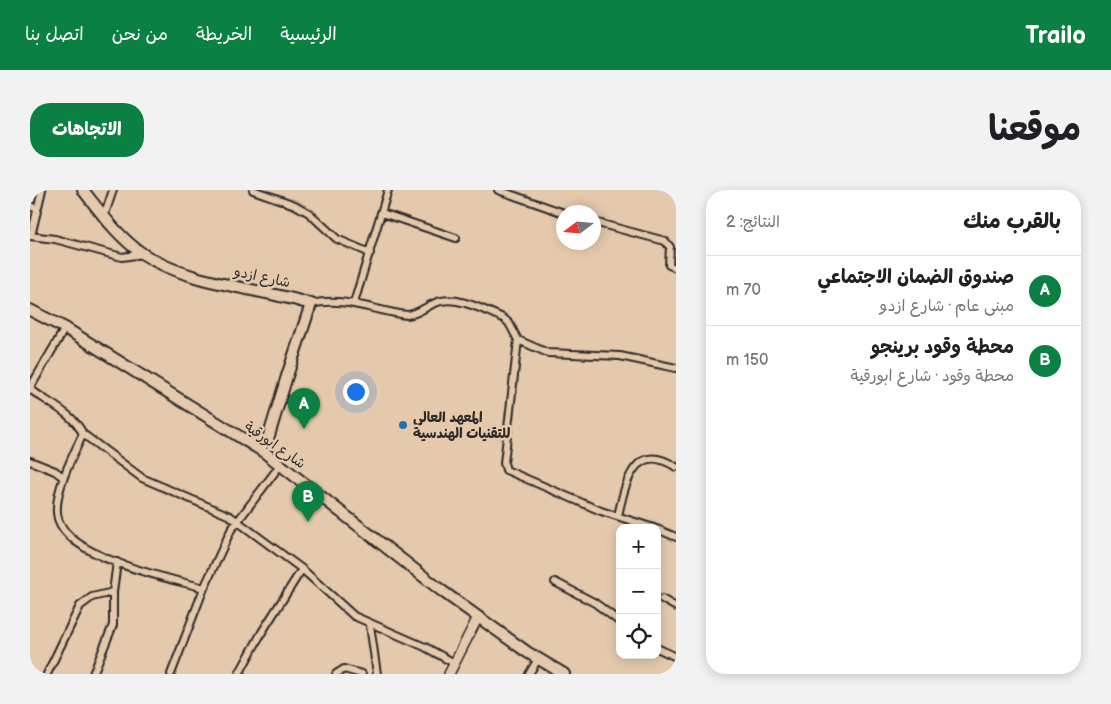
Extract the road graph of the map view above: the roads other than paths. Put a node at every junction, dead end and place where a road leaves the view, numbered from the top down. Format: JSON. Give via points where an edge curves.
{"nodes":[{"id":1,"x":42,"y":190,"type":"edge"},
{"id":2,"x":83,"y":190,"type":"edge"},
{"id":3,"x":113,"y":190,"type":"edge"},
{"id":4,"x":253,"y":190,"type":"edge"},
{"id":5,"x":388,"y":190,"type":"edge"},
{"id":6,"x":498,"y":190,"type":"edge"},
{"id":7,"x":30,"y":206,"type":"edge"},
{"id":8,"x":37,"y":209,"type":"junction"},
{"id":9,"x":556,"y":210,"type":"edge"},
{"id":10,"x":382,"y":213,"type":"junction"},
{"id":11,"x":104,"y":217,"type":"junction"},
{"id":12,"x":601,"y":224,"type":"edge"},
{"id":13,"x":31,"y":236,"type":"edge"},
{"id":14,"x":456,"y":238,"type":"dead end"},
{"id":15,"x":370,"y":253,"type":"junction"},
{"id":16,"x":143,"y":254,"type":"junction"},
{"id":17,"x":676,"y":268,"type":"edge"},
{"id":18,"x":354,"y":303,"type":"junction"},
{"id":19,"x":311,"y":304,"type":"junction"},
{"id":20,"x":30,"y":310,"type":"edge"},
{"id":21,"x":65,"y":328,"type":"junction"},
{"id":22,"x":518,"y":340,"type":"junction"},
{"id":23,"x":676,"y":368,"type":"edge"},
{"id":24,"x":30,"y":388,"type":"edge"},
{"id":25,"x":83,"y":434,"type":"junction"},
{"id":26,"x":264,"y":452,"type":"junction"},
{"id":27,"x":30,"y":461,"type":"edge"},
{"id":28,"x":281,"y":464,"type":"junction"},
{"id":29,"x":676,"y":467,"type":"edge"},
{"id":30,"x":63,"y":477,"type":"junction"},
{"id":31,"x":618,"y":516,"type":"junction"},
{"id":32,"x":236,"y":521,"type":"junction"},
{"id":33,"x":642,"y":524,"type":"edge"},
{"id":34,"x":661,"y":531,"type":"edge"},
{"id":35,"x":676,"y":537,"type":"edge"},
{"id":36,"x":117,"y":562,"type":"junction"},
{"id":37,"x":302,"y":569,"type":"junction"},
{"id":38,"x":555,"y":582,"type":"dead end"},
{"id":39,"x":204,"y":588,"type":"junction"},
{"id":40,"x":113,"y":592,"type":"junction"},
{"id":41,"x":662,"y":599,"type":"dead end"},
{"id":42,"x":676,"y":607,"type":"edge"},
{"id":43,"x":478,"y":617,"type":"junction"},
{"id":44,"x":616,"y":619,"type":"edge"},
{"id":45,"x":370,"y":625,"type":"junction"},
{"id":46,"x":661,"y":650,"type":"edge"},
{"id":47,"x":676,"y":657,"type":"edge"},
{"id":48,"x":538,"y":659,"type":"junction"},
{"id":49,"x":454,"y":663,"type":"junction"},
{"id":50,"x":47,"y":674,"type":"edge"},
{"id":51,"x":93,"y":674,"type":"edge"},
{"id":52,"x":170,"y":674,"type":"edge"},
{"id":53,"x":239,"y":674,"type":"edge"},
{"id":54,"x":336,"y":674,"type":"edge"},
{"id":55,"x":362,"y":674,"type":"edge"},
{"id":56,"x":377,"y":674,"type":"edge"},
{"id":57,"x":449,"y":674,"type":"edge"},
{"id":58,"x":529,"y":674,"type":"edge"},
{"id":59,"x":564,"y":674,"type":"edge"}],
"edges":[{"from":1,"to":8,"type":"street"},
{"from":2,"to":11,"type":"main road","name":"شارع ازدو"},
{"from":3,"to":11,"type":"street"},
{"from":4,"to":15,"type":"street","via":[[295,205],[309,213],[337,239]]},
{"from":5,"to":10,"type":"street"},
{"from":6,"to":9,"type":"street"},
{"from":7,"to":8,"type":"street"},
{"from":8,"to":13,"type":"street"},
{"from":10,"to":14,"type":"street"},
{"from":10,"to":15,"type":"street"},
{"from":11,"to":16,"type":"main road","name":"شارع ازدو"},
{"from":12,"to":17,"type":"street","via":[[665,240],[670,247],[669,265]]},
{"from":13,"to":16,"type":"street","via":[[122,257]]},
{"from":15,"to":18,"type":"street"},
{"from":16,"to":19,"type":"main road","name":"شارع ازدو","via":[[205,279]]},
{"from":18,"to":19,"type":"street","via":[[325,300]]},
{"from":18,"to":22,"type":"street","via":[[407,315],[436,302],[452,300],[503,318]]},
{"from":19,"to":26,"type":"main road"},
{"from":20,"to":21,"type":"main road","name":"شارع ابورقية"},
{"from":21,"to":24,"type":"street"},
{"from":21,"to":26,"type":"main road","name":"شارع ابورقية"},
{"from":22,"to":23,"type":"street","via":[[548,352],[620,356]]},
{"from":22,"to":31,"type":"street","via":[[504,462],[506,470]]},
{"from":24,"to":25,"type":"street","via":[[70,417]]},
{"from":25,"to":30,"type":"street"},
{"from":25,"to":32,"type":"street","via":[[142,478],[223,512]]},
{"from":26,"to":28,"type":"main road","name":"شارع ابورقية"},
{"from":27,"to":30,"type":"street"},
{"from":28,"to":32,"type":"street"},
{"from":28,"to":43,"type":"main road","name":"شارع ابورقية"},
{"from":29,"to":31,"type":"street","via":[[655,458],[642,460],[636,465]]},
{"from":30,"to":36,"type":"street","via":[[57,514],[64,529],[78,545]]},
{"from":31,"to":33,"type":"street"},
{"from":32,"to":37,"type":"street"},
{"from":32,"to":39,"type":"street"},
{"from":34,"to":35,"type":"street"},
{"from":36,"to":39,"type":"street"},
{"from":36,"to":40,"type":"street"},
{"from":37,"to":45,"type":"street","via":[[332,594],[344,609]]},
{"from":37,"to":53,"type":"street"},
{"from":38,"to":44,"type":"street","via":[[595,603]]},
{"from":39,"to":52,"type":"street"},
{"from":40,"to":50,"type":"street","via":[[92,597],[80,606]]},
{"from":40,"to":51,"type":"street","via":[[113,625]]},
{"from":41,"to":42,"type":"street"},
{"from":43,"to":48,"type":"main road","name":"شارع ابورقية"},
{"from":43,"to":49,"type":"main road"},
{"from":45,"to":49,"type":"street"},
{"from":45,"to":56,"type":"street"},
{"from":46,"to":47,"type":"street"},
{"from":48,"to":58,"type":"street"},
{"from":48,"to":59,"type":"main road","name":"شارع ابورقية"},
{"from":49,"to":57,"type":"main road"},
{"from":54,"to":55,"type":"street","via":[[344,669]]}]}
